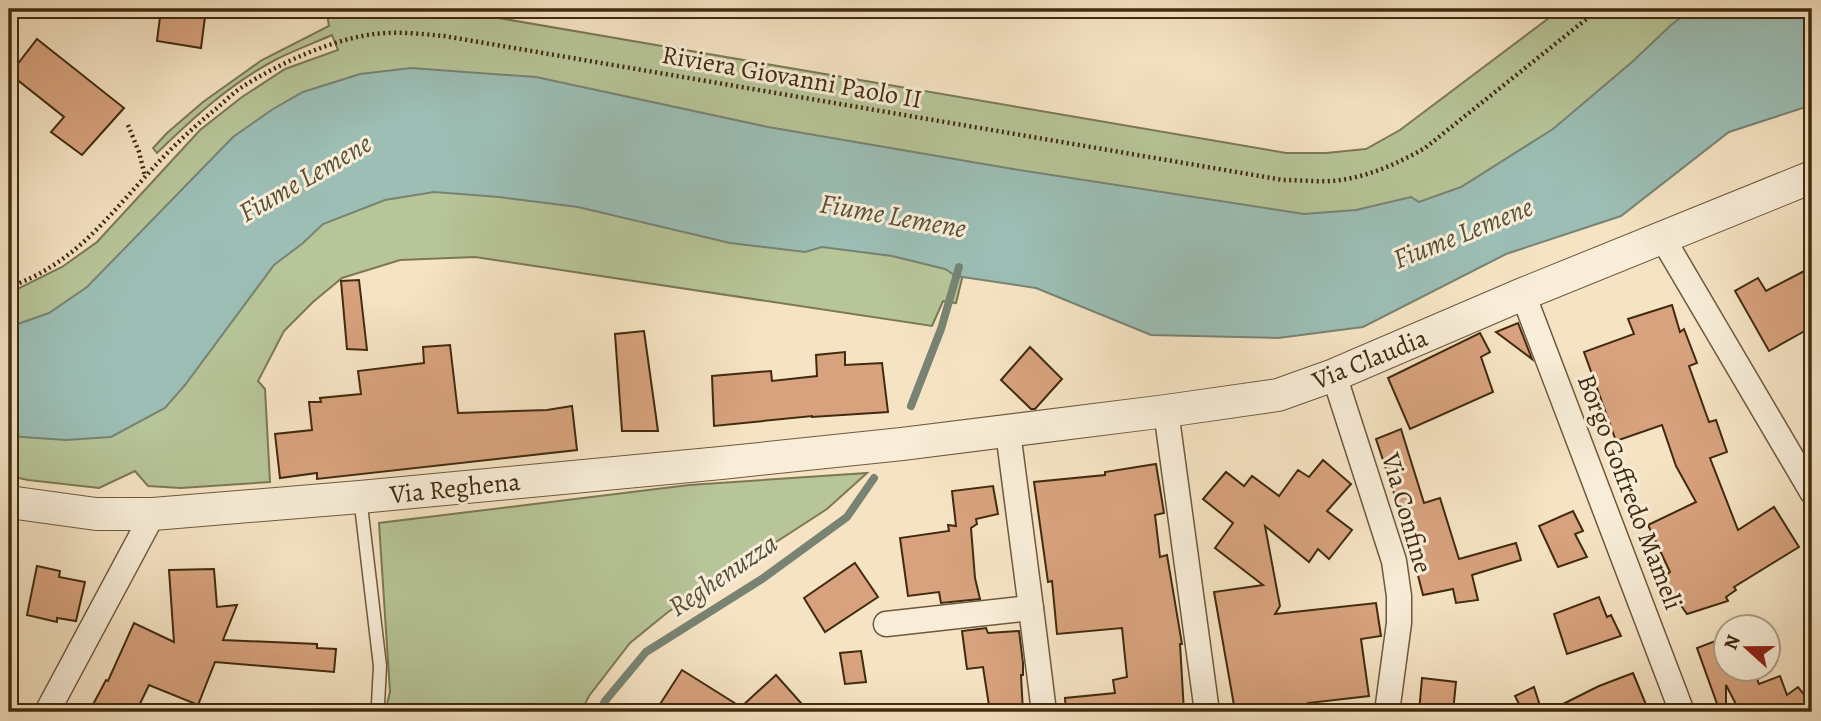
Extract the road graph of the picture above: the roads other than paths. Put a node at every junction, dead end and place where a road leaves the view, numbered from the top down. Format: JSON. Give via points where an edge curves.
{"nodes":[{"id":1,"x":1812,"y":177,"type":"edge"},
{"id":2,"x":1662,"y":237,"type":"junction"},
{"id":3,"x":1523,"y":293,"type":"junction"},
{"id":4,"x":1334,"y":375,"type":"junction"},
{"id":5,"x":1166,"y":411,"type":"junction"},
{"id":6,"x":1008,"y":432,"type":"junction"},
{"id":7,"x":902,"y":444,"type":"joint"},
{"id":8,"x":1812,"y":492,"type":"edge"},
{"id":9,"x":360,"y":497,"type":"junction"},
{"id":10,"x":9,"y":502,"type":"edge"},
{"id":11,"x":153,"y":514,"type":"junction"},
{"id":12,"x":1031,"y":608,"type":"junction"},
{"id":13,"x":886,"y":624,"type":"dead end"},
{"id":14,"x":47,"y":712,"type":"edge"},
{"id":15,"x":376,"y":712,"type":"edge"},
{"id":16,"x":1044,"y":712,"type":"edge"},
{"id":17,"x":1207,"y":712,"type":"edge"},
{"id":18,"x":1387,"y":712,"type":"edge"},
{"id":19,"x":1682,"y":712,"type":"edge"}],
"edges":[{"from":1,"to":2,"type":"street","name":"Via Claudia"},
{"from":2,"to":3,"type":"street","name":"Via Claudia"},
{"from":2,"to":8,"type":"street"},
{"from":3,"to":4,"type":"street","name":"Via Claudia"},
{"from":3,"to":19,"type":"street","name":"Borgo Goffredo Mameli"},
{"from":4,"to":5,"type":"street","name":"Via Claudia","via":[[1278,395]]},
{"from":4,"to":18,"type":"street","name":"Via Confine","via":[[1394,561],[1399,622]]},
{"from":5,"to":6,"type":"street","name":"Via Claudia"},
{"from":5,"to":17,"type":"street"},
{"from":6,"to":7,"type":"street","name":"Via Claudia"},
{"from":6,"to":12,"type":"street"},
{"from":7,"to":9,"type":"street","name":"Via Reghena"},
{"from":9,"to":11,"type":"street","name":"Via Reghena"},
{"from":9,"to":15,"type":"lane","via":[[380,666]]},
{"from":10,"to":11,"type":"street","name":"Via Reghena","via":[[96,514]]},
{"from":11,"to":14,"type":"street"},
{"from":12,"to":13,"type":"street"},
{"from":12,"to":16,"type":"street"}]}
